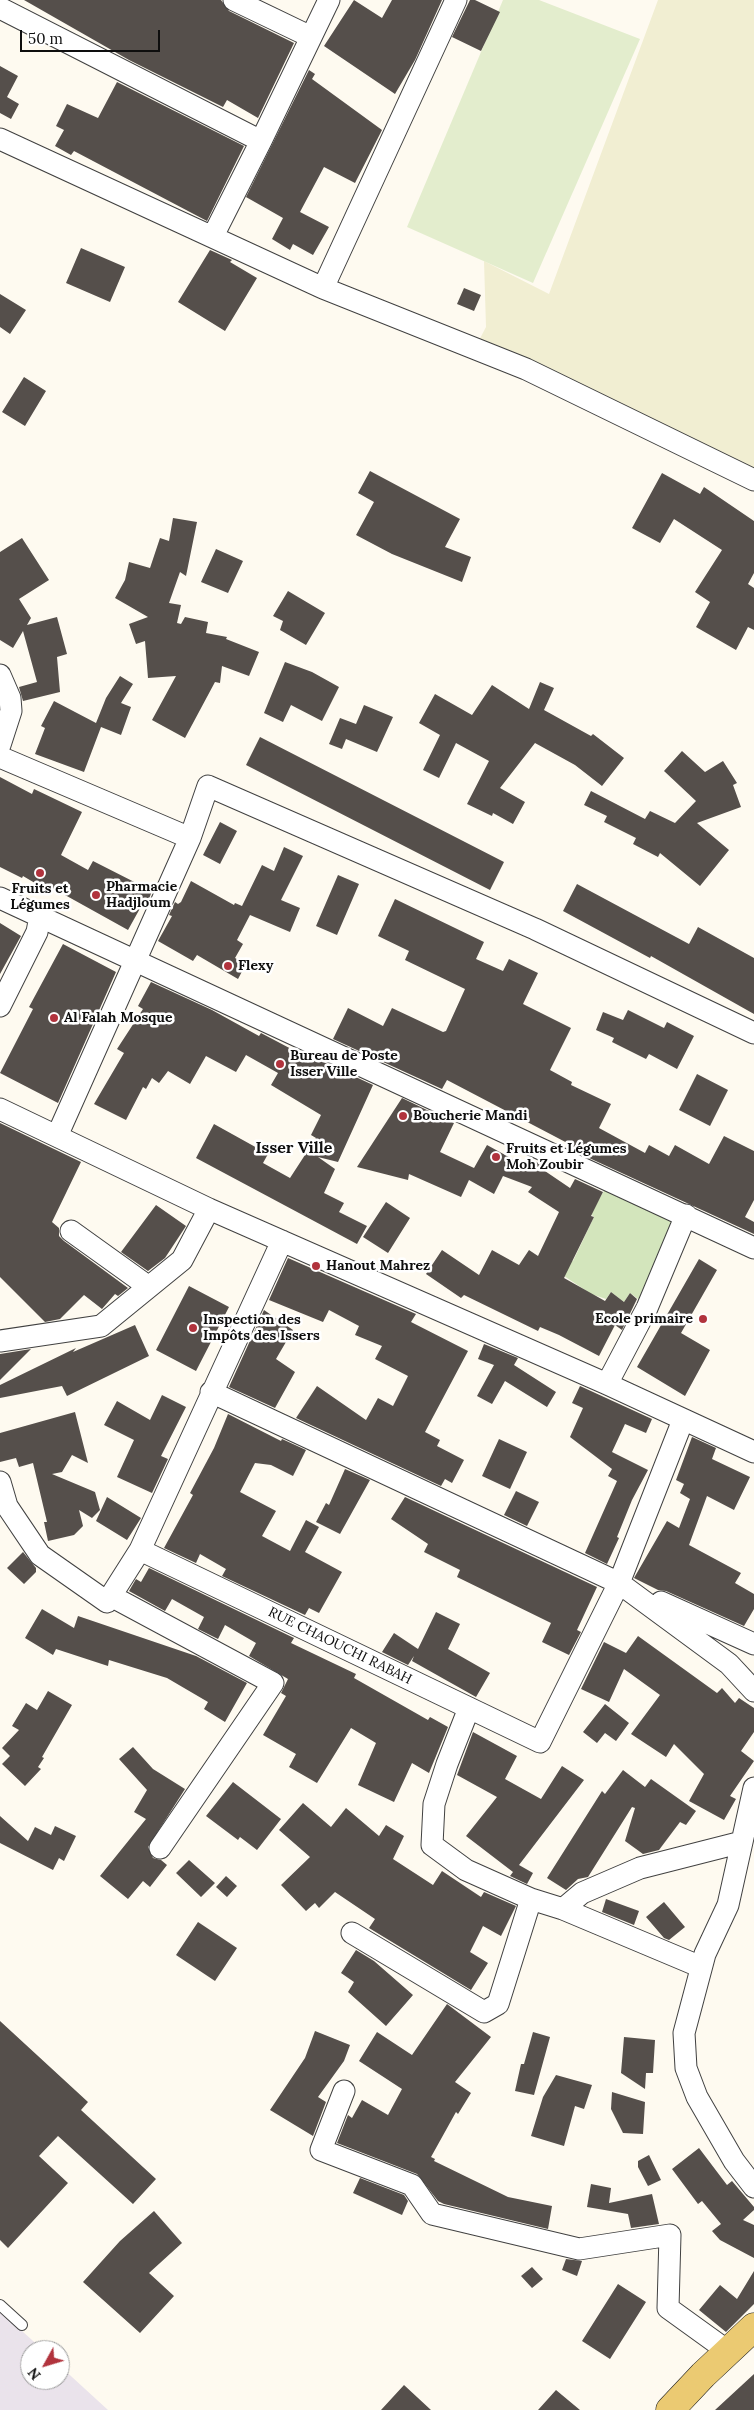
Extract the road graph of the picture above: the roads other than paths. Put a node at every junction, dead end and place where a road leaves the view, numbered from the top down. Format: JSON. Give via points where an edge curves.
{"nodes":[{"id":1,"x":234,"y":0,"type":"edge"},
{"id":2,"x":328,"y":0,"type":"edge"},
{"id":3,"x":456,"y":0,"type":"edge"},
{"id":4,"x":0,"y":8,"type":"edge"},
{"id":5,"x":311,"y":37,"type":"junction"},
{"id":6,"x":0,"y":139,"type":"edge"},
{"id":7,"x":261,"y":141,"type":"junction"},
{"id":8,"x":213,"y":236,"type":"junction"},
{"id":9,"x":323,"y":288,"type":"junction"},
{"id":10,"x":754,"y":480,"type":"edge"},
{"id":11,"x":0,"y":675,"type":"edge"},
{"id":12,"x":0,"y":745,"type":"edge"},
{"id":13,"x":0,"y":757,"type":"edge"},
{"id":14,"x":190,"y":838,"type":"junction"},
{"id":15,"x":0,"y":898,"type":"edge"},
{"id":16,"x":40,"y":916,"type":"junction"},
{"id":17,"x":134,"y":960,"type":"junction"},
{"id":18,"x":0,"y":1006,"type":"edge"},
{"id":19,"x":754,"y":1033,"type":"edge"},
{"id":20,"x":0,"y":1109,"type":"edge"},
{"id":21,"x":57,"y":1136,"type":"junction"},
{"id":22,"x":208,"y":1208,"type":"junction"},
{"id":23,"x":686,"y":1215,"type":"junction"},
{"id":24,"x":71,"y":1231,"type":"dead end"},
{"id":25,"x":282,"y":1241,"type":"junction"},
{"id":26,"x":754,"y":1248,"type":"edge"},
{"id":27,"x":149,"y":1287,"type":"junction"},
{"id":28,"x":0,"y":1341,"type":"edge"},
{"id":29,"x":608,"y":1384,"type":"junction"},
{"id":30,"x":211,"y":1392,"type":"junction"},
{"id":31,"x":683,"y":1420,"type":"junction"},
{"id":32,"x":754,"y":1452,"type":"edge"},
{"id":33,"x":0,"y":1482,"type":"edge"},
{"id":34,"x":140,"y":1550,"type":"junction"},
{"id":35,"x":619,"y":1583,"type":"junction"},
{"id":36,"x":111,"y":1596,"type":"junction"},
{"id":37,"x":754,"y":1644,"type":"edge"},
{"id":38,"x":754,"y":1691,"type":"edge"},
{"id":39,"x":469,"y":1708,"type":"junction"},
{"id":40,"x":754,"y":1788,"type":"edge"},
{"id":41,"x":742,"y":1842,"type":"junction"},
{"id":42,"x":160,"y":1848,"type":"dead end"},
{"id":43,"x":531,"y":1899,"type":"junction"},
{"id":44,"x":563,"y":1909,"type":"junction"},
{"id":45,"x":352,"y":1933,"type":"dead end"},
{"id":46,"x":702,"y":1967,"type":"junction"},
{"id":47,"x":344,"y":2091,"type":"dead end"},
{"id":48,"x":754,"y":2187,"type":"edge"},
{"id":49,"x":0,"y":2304,"type":"edge"},
{"id":50,"x":22,"y":2325,"type":"dead end"},
{"id":51,"x":754,"y":2327,"type":"edge"},
{"id":52,"x":729,"y":2352,"type":"junction"},
{"id":53,"x":670,"y":2410,"type":"edge"}],
"edges":[{"from":1,"to":5,"type":"street"},
{"from":2,"to":5,"type":"street"},
{"from":3,"to":9,"type":"street"},
{"from":4,"to":7,"type":"street"},
{"from":5,"to":7,"type":"street"},
{"from":6,"to":8,"type":"street"},
{"from":7,"to":8,"type":"street"},
{"from":8,"to":9,"type":"street"},
{"from":9,"to":10,"type":"street","via":[[526,369]]},
{"from":11,"to":12,"type":"street","via":[[10,698],[11,711]]},
{"from":13,"to":14,"type":"street"},
{"from":14,"to":17,"type":"street"},
{"from":14,"to":19,"type":"street","via":[[208,786],[543,933]]},
{"from":15,"to":16,"type":"street"},
{"from":16,"to":17,"type":"street"},
{"from":16,"to":18,"type":"street","via":[[38,932]]},
{"from":17,"to":21,"type":"street"},
{"from":17,"to":23,"type":"street"},
{"from":20,"to":21,"type":"street"},
{"from":21,"to":22,"type":"street"},
{"from":22,"to":25,"type":"street"},
{"from":22,"to":27,"type":"street","via":[[182,1260]]},
{"from":23,"to":26,"type":"street"},
{"from":23,"to":29,"type":"street","via":[[647,1308]]},
{"from":24,"to":27,"type":"street"},
{"from":25,"to":29,"type":"street"},
{"from":25,"to":30,"type":"street"},
{"from":27,"to":28,"type":"street","via":[[101,1326]]},
{"from":29,"to":31,"type":"street"},
{"from":30,"to":34,"type":"street"},
{"from":30,"to":35,"type":"street"},
{"from":31,"to":32,"type":"street"},
{"from":31,"to":35,"type":"street"},
{"from":33,"to":36,"type":"street","via":[[7,1506],[40,1555],[107,1602]]},
{"from":34,"to":36,"type":"street"},
{"from":34,"to":39,"type":"street","name":"RUE CHAOUCHI RABAH"},
{"from":35,"to":37,"type":"street"},
{"from":35,"to":38,"type":"street","via":[[729,1664]]},
{"from":35,"to":39,"type":"street","name":"RUE CHAOUCHI RABAH","via":[[540,1742]]},
{"from":36,"to":42,"type":"street","via":[[273,1683]]},
{"from":39,"to":43,"type":"street","via":[[434,1804],[432,1845],[466,1870]]},
{"from":40,"to":41,"type":"street"},
{"from":41,"to":44,"type":"street","via":[[640,1868],[582,1892]]},
{"from":41,"to":46,"type":"street","via":[[728,1905]]},
{"from":43,"to":44,"type":"street"},
{"from":43,"to":45,"type":"street","via":[[498,2004],[484,2012]]},
{"from":44,"to":46,"type":"street"},
{"from":46,"to":48,"type":"street","via":[[684,2033],[686,2068],[697,2097],[734,2161]]},
{"from":47,"to":52,"type":"street","via":[[321,2150],[412,2185],[432,2214],[579,2249],[670,2235],[668,2308]]},
{"from":49,"to":50,"type":"lane"},
{"from":51,"to":52,"type":"main road"},
{"from":52,"to":53,"type":"main road"}]}
